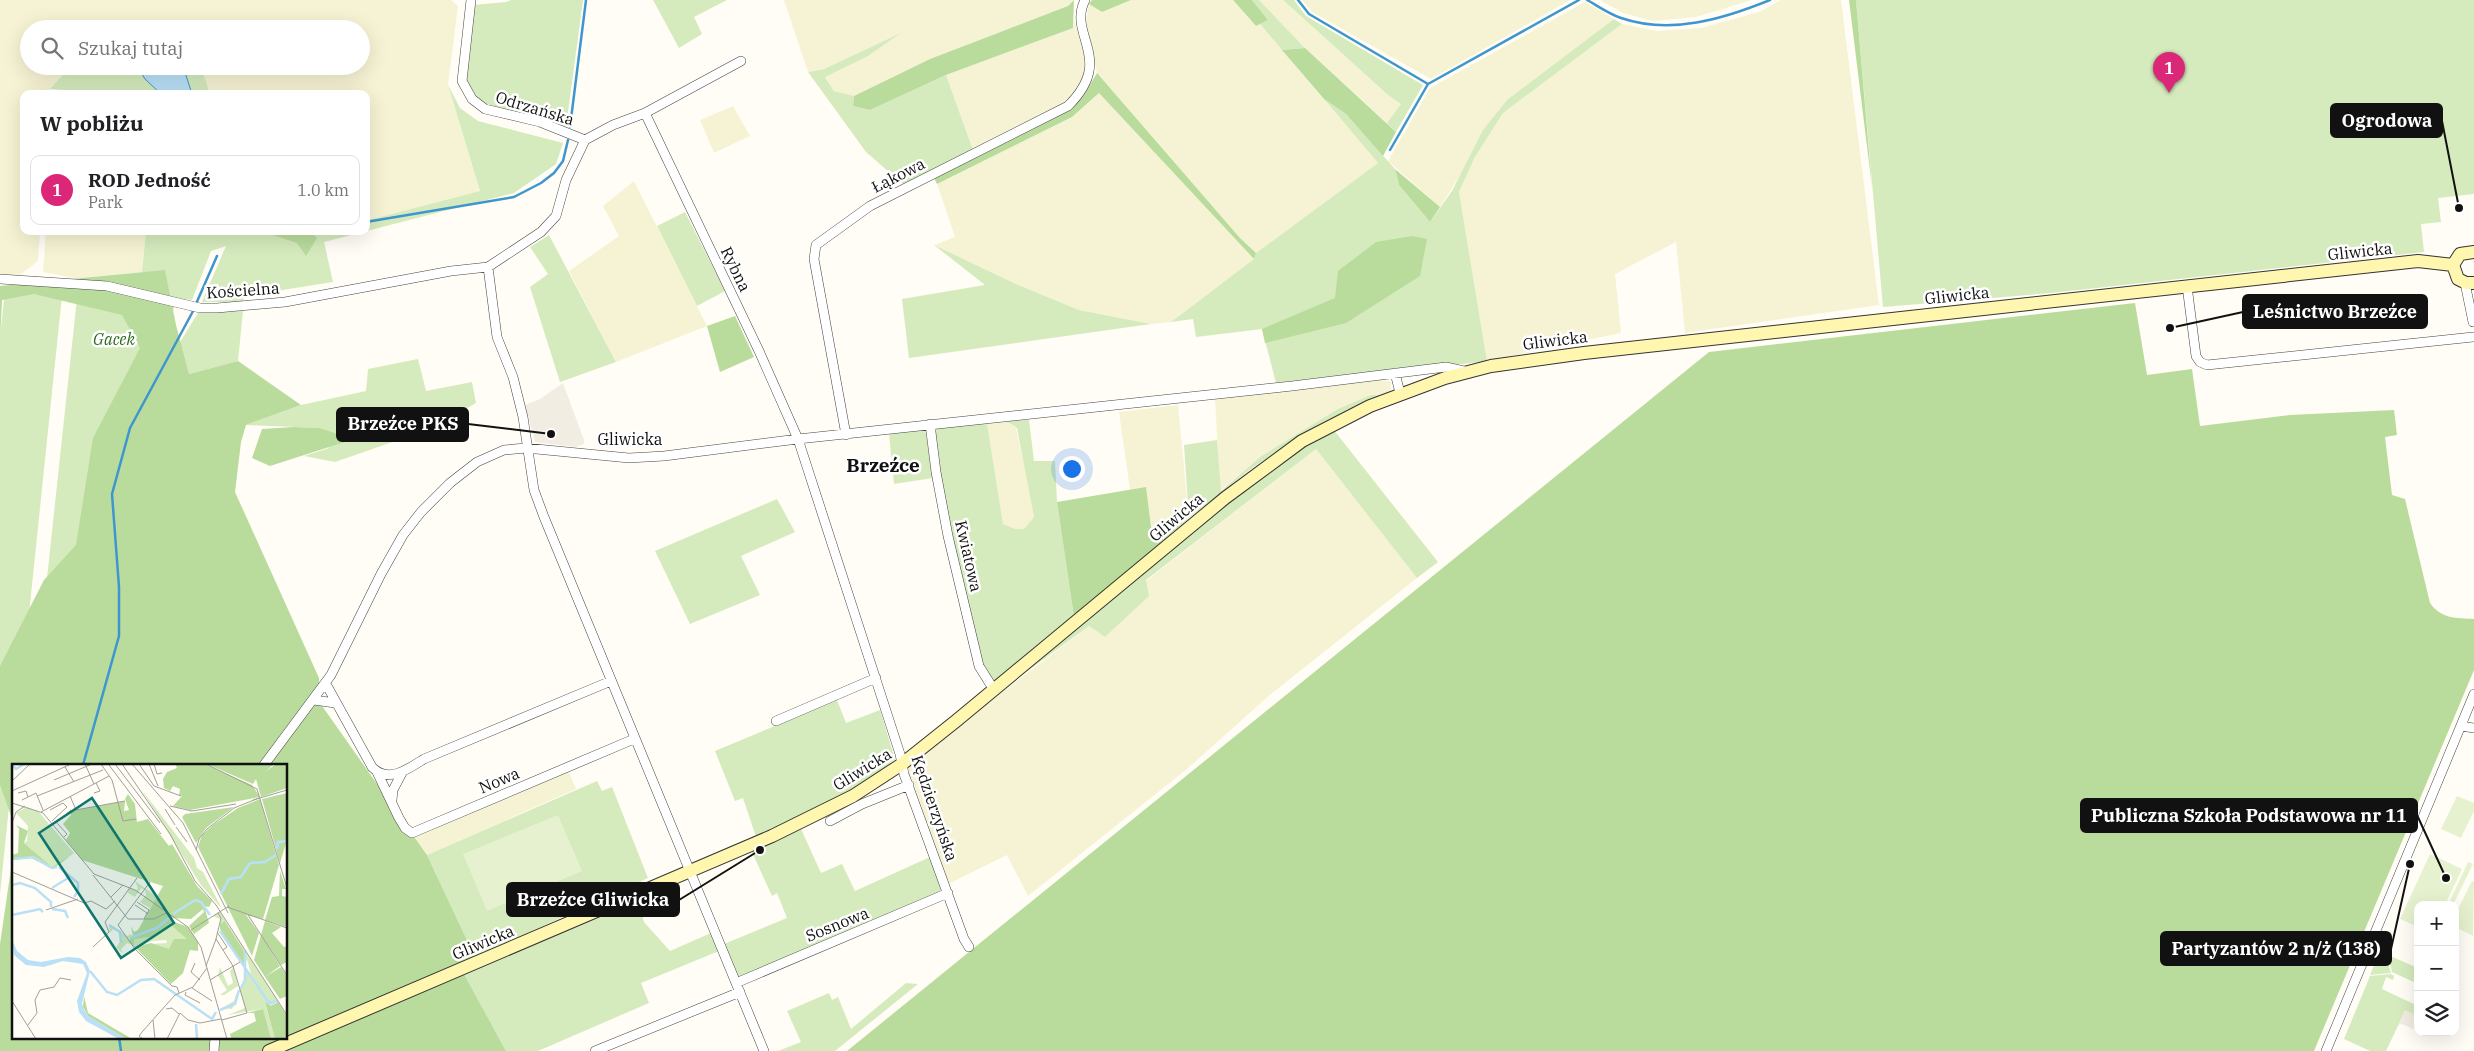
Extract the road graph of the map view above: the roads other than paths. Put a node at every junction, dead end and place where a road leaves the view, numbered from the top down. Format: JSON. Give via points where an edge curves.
{"nodes":[{"id":1,"x":471,"y":0,"type":"edge"},
{"id":2,"x":1085,"y":0,"type":"edge"},
{"id":3,"x":741,"y":61,"type":"dead end"},
{"id":4,"x":645,"y":113,"type":"junction"},
{"id":5,"x":585,"y":140,"type":"junction"},
{"id":6,"x":2474,"y":252,"type":"edge"},
{"id":7,"x":2454,"y":265,"type":"junction"},
{"id":8,"x":488,"y":267,"type":"junction"},
{"id":9,"x":0,"y":279,"type":"edge"},
{"id":10,"x":2469,"y":283,"type":"edge"},
{"id":11,"x":2186,"y":286,"type":"junction"},
{"id":12,"x":2474,"y":310,"type":"edge"},
{"id":13,"x":2472,"y":322,"type":"junction"},
{"id":14,"x":2474,"y":339,"type":"edge"},
{"id":15,"x":1466,"y":371,"type":"junction"},
{"id":16,"x":1394,"y":373,"type":"junction"},
{"id":17,"x":1400,"y":393,"type":"junction"},
{"id":18,"x":930,"y":424,"type":"junction"},
{"id":19,"x":846,"y":434,"type":"junction"},
{"id":20,"x":798,"y":439,"type":"junction"},
{"id":21,"x":526,"y":448,"type":"junction"},
{"id":22,"x":876,"y":678,"type":"junction"},
{"id":23,"x":611,"y":682,"type":"junction"},
{"id":24,"x":326,"y":684,"type":"junction"},
{"id":25,"x":994,"y":690,"type":"junction"},
{"id":26,"x":2474,"y":694,"type":"edge"},
{"id":27,"x":314,"y":700,"type":"junction"},
{"id":28,"x":335,"y":703,"type":"junction"},
{"id":29,"x":776,"y":721,"type":"dead end"},
{"id":30,"x":2461,"y":726,"type":"junction"},
{"id":31,"x":2474,"y":728,"type":"edge"},
{"id":32,"x":634,"y":739,"type":"junction"},
{"id":33,"x":265,"y":764,"type":"edge"},
{"id":34,"x":902,"y":764,"type":"junction"},
{"id":35,"x":377,"y":772,"type":"junction"},
{"id":36,"x":403,"y":772,"type":"junction"},
{"id":37,"x":909,"y":785,"type":"junction"},
{"id":38,"x":392,"y":800,"type":"junction"},
{"id":39,"x":830,"y":821,"type":"dead end"},
{"id":40,"x":690,"y":871,"type":"junction"},
{"id":41,"x":948,"y":893,"type":"junction"},
{"id":42,"x":969,"y":947,"type":"dead end"},
{"id":43,"x":738,"y":988,"type":"junction"},
{"id":44,"x":215,"y":1038,"type":"edge"},
{"id":45,"x":214,"y":1051,"type":"edge"},
{"id":46,"x":269,"y":1051,"type":"edge"},
{"id":47,"x":595,"y":1051,"type":"edge"},
{"id":48,"x":764,"y":1051,"type":"edge"},
{"id":49,"x":2326,"y":1051,"type":"edge"}],
"edges":[{"from":1,"to":5,"type":"street","name":"Odrzańska","via":[[462,81],[472,99],[485,109],[540,122]]},
{"from":2,"to":19,"type":"street","name":"Łąkowa","via":[[1082,20],[1091,64],[1079,95],[1068,106],[870,206],[816,245],[814,259]]},
{"from":3,"to":4,"type":"street"},
{"from":4,"to":5,"type":"street","via":[[612,125]]},
{"from":4,"to":20,"type":"street","name":"Rybna"},
{"from":5,"to":8,"type":"street","name":"Odrzańska","via":[[566,180],[556,216],[541,232]]},
{"from":6,"to":7,"type":"main road","via":[[2460,254]]},
{"from":7,"to":10,"type":"main road","via":[[2456,275]]},
{"from":7,"to":11,"type":"main road","name":"Gliwicka","via":[[2418,261]]},
{"from":8,"to":9,"type":"street","name":"Kościelna","via":[[285,302],[217,308],[107,286]]},
{"from":8,"to":21,"type":"street","via":[[497,337],[513,378],[523,418]]},
{"from":10,"to":13,"type":"street"},
{"from":11,"to":14,"type":"street","via":[[2196,356],[2207,365]]},
{"from":11,"to":15,"type":"main road","name":"Gliwicka","via":[[1584,352]]},
{"from":12,"to":13,"type":"street"},
{"from":13,"to":14,"type":"street"},
{"from":15,"to":16,"type":"street","name":"Gliwicka","via":[[1446,367]]},
{"from":15,"to":17,"type":"main road","name":"Gliwicka"},
{"from":16,"to":17,"type":"street"},
{"from":16,"to":18,"type":"street","name":"Gliwicka"},
{"from":17,"to":25,"type":"main road","name":"Gliwicka","via":[[1320,431],[1262,468]]},
{"from":18,"to":19,"type":"street","name":"Gliwicka"},
{"from":18,"to":25,"type":"street","name":"Kwiatowa","via":[[948,536],[979,666]]},
{"from":19,"to":20,"type":"street","name":"Gliwicka"},
{"from":20,"to":21,"type":"street","name":"Gliwicka","via":[[629,458]]},
{"from":20,"to":22,"type":"street","name":"Kędzierzyńska"},
{"from":21,"to":23,"type":"street","via":[[534,490]]},
{"from":21,"to":24,"type":"street","name":"Gliwicka","via":[[504,450],[477,462],[421,512],[403,535],[381,574]]},
{"from":22,"to":29,"type":"street"},
{"from":22,"to":34,"type":"street","name":"Kędzierzyńska"},
{"from":23,"to":32,"type":"street"},
{"from":23,"to":36,"type":"street","via":[[424,759]]},
{"from":24,"to":27,"type":"street","name":"Gliwicka"},
{"from":24,"to":28,"type":"street","name":"Nowa"},
{"from":25,"to":34,"type":"main road","name":"Gliwicka"},
{"from":26,"to":30,"type":"street"},
{"from":27,"to":28,"type":"street"},
{"from":27,"to":33,"type":"street","name":"Gliwicka"},
{"from":28,"to":35,"type":"street","name":"Nowa"},
{"from":30,"to":31,"type":"street"},
{"from":30,"to":49,"type":"street"},
{"from":32,"to":38,"type":"street","name":"Nowa","via":[[412,833],[405,828]]},
{"from":32,"to":40,"type":"street"},
{"from":34,"to":37,"type":"street","name":"Kędzierzyńska"},
{"from":34,"to":40,"type":"main road","name":"Gliwicka","via":[[858,793],[816,815]]},
{"from":35,"to":36,"type":"street","via":[[387,775]]},
{"from":35,"to":38,"type":"street","name":"Nowa"},
{"from":36,"to":38,"type":"street","via":[[392,790]]},
{"from":37,"to":39,"type":"street"},
{"from":37,"to":41,"type":"street","name":"Kędzierzyńska"},
{"from":40,"to":43,"type":"street"},
{"from":40,"to":46,"type":"main road","name":"Gliwicka"},
{"from":41,"to":42,"type":"street","name":"Kędzierzyńska"},
{"from":41,"to":43,"type":"street","name":"Sosnowa"},
{"from":43,"to":47,"type":"street"},
{"from":43,"to":48,"type":"street"},
{"from":44,"to":45,"type":"street"}]}
